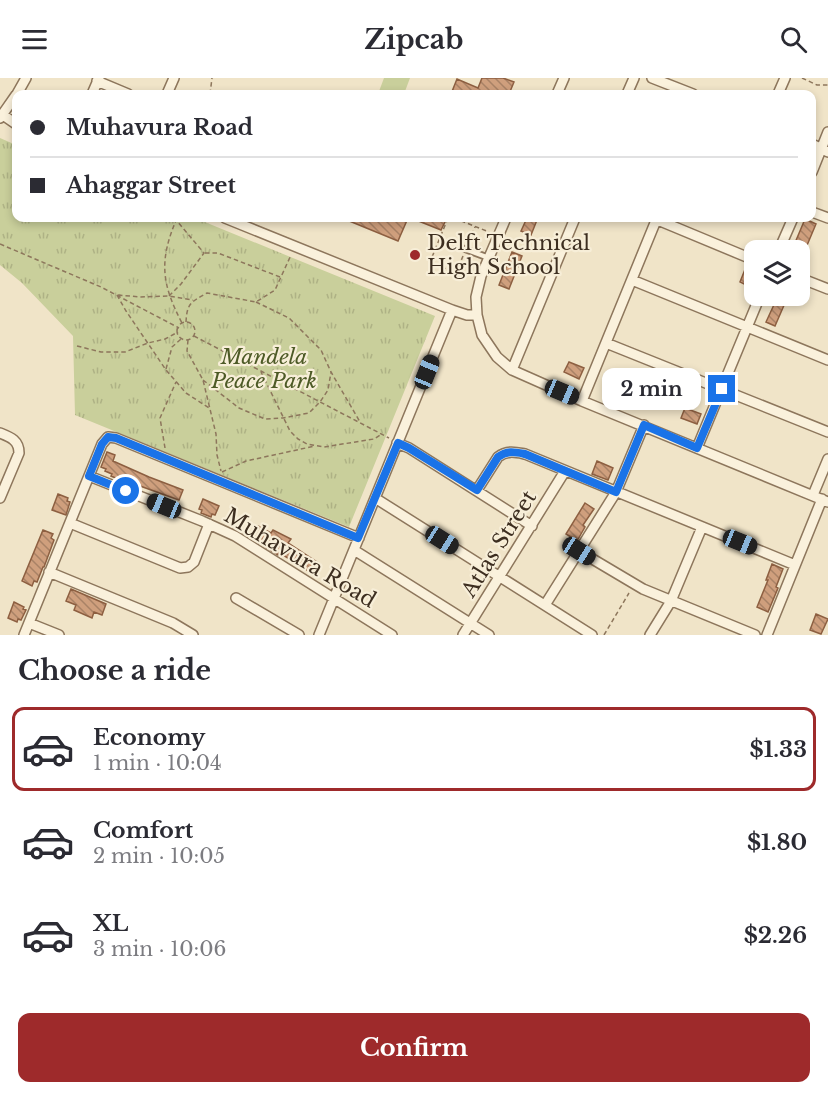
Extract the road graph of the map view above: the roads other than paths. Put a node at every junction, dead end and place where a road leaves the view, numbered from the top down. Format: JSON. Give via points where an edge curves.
{"nodes":[{"id":1,"x":652,"y":78,"type":"edge"},
{"id":2,"x":98,"y":80,"type":"edge"},
{"id":3,"x":119,"y":90,"type":"edge"},
{"id":4,"x":683,"y":90,"type":"edge"},
{"id":5,"x":12,"y":102,"type":"edge"},
{"id":6,"x":2,"y":117,"type":"edge"},
{"id":7,"x":828,"y":132,"type":"edge"},
{"id":8,"x":825,"y":150,"type":"edge"},
{"id":9,"x":816,"y":165,"type":"edge"},
{"id":10,"x":235,"y":222,"type":"edge"},
{"id":11,"x":504,"y":222,"type":"edge"},
{"id":12,"x":573,"y":222,"type":"edge"},
{"id":13,"x":653,"y":222,"type":"edge"},
{"id":14,"x":664,"y":222,"type":"edge"},
{"id":15,"x":791,"y":222,"type":"edge"},
{"id":16,"x":783,"y":240,"type":"edge"},
{"id":17,"x":466,"y":249,"type":"road end"},
{"id":18,"x":744,"y":256,"type":"edge"},
{"id":19,"x":489,"y":258,"type":"junction"},
{"id":20,"x":632,"y":280,"type":"junction"},
{"id":21,"x":810,"y":282,"type":"edge"},
{"id":22,"x":828,"y":290,"type":"edge"},
{"id":23,"x":756,"y":306,"type":"edge"},
{"id":24,"x":452,"y":310,"type":"junction"},
{"id":25,"x":477,"y":315,"type":"junction"},
{"id":26,"x":747,"y":328,"type":"junction"},
{"id":27,"x":606,"y":343,"type":"junction"},
{"id":28,"x":828,"y":360,"type":"edge"},
{"id":29,"x":512,"y":370,"type":"junction"},
{"id":30,"x":722,"y":389,"type":"junction"},
{"id":31,"x":582,"y":401,"type":"junction"},
{"id":32,"x":644,"y":425,"type":"junction"},
{"id":33,"x":0,"y":432,"type":"edge"},
{"id":34,"x":828,"y":432,"type":"edge"},
{"id":35,"x":398,"y":443,"type":"junction"},
{"id":36,"x":697,"y":448,"type":"junction"},
{"id":37,"x":828,"y":459,"type":"edge"},
{"id":38,"x":565,"y":471,"type":"junction"},
{"id":39,"x":89,"y":476,"type":"junction"},
{"id":40,"x":477,"y":490,"type":"junction"},
{"id":41,"x":616,"y":492,"type":"junction"},
{"id":42,"x":0,"y":498,"type":"edge"},
{"id":43,"x":375,"y":498,"type":"junction"},
{"id":44,"x":823,"y":499,"type":"edge"},
{"id":45,"x":70,"y":523,"type":"junction"},
{"id":46,"x":209,"y":524,"type":"junction"},
{"id":47,"x":532,"y":526,"type":"junction"},
{"id":48,"x":702,"y":527,"type":"junction"},
{"id":49,"x":358,"y":538,"type":"junction"},
{"id":50,"x":354,"y":550,"type":"junction"},
{"id":51,"x":579,"y":551,"type":"junction"},
{"id":52,"x":795,"y":565,"type":"junction"},
{"id":53,"x":50,"y":572,"type":"junction"},
{"id":54,"x":500,"y":576,"type":"junction"},
{"id":55,"x":236,"y":598,"type":"dead end"},
{"id":56,"x":334,"y":598,"type":"junction"},
{"id":57,"x":671,"y":601,"type":"junction"},
{"id":58,"x":545,"y":605,"type":"junction"},
{"id":59,"x":29,"y":623,"type":"junction"},
{"id":60,"x":470,"y":623,"type":"junction"},
{"id":61,"x":179,"y":631,"type":"edge"},
{"id":62,"x":24,"y":635,"type":"edge"},
{"id":63,"x":59,"y":635,"type":"edge"},
{"id":64,"x":193,"y":635,"type":"edge"},
{"id":65,"x":299,"y":635,"type":"edge"},
{"id":66,"x":319,"y":635,"type":"edge"},
{"id":67,"x":392,"y":635,"type":"edge"},
{"id":68,"x":463,"y":635,"type":"edge"},
{"id":69,"x":489,"y":635,"type":"edge"},
{"id":70,"x":592,"y":635,"type":"edge"},
{"id":71,"x":650,"y":635,"type":"edge"},
{"id":72,"x":755,"y":635,"type":"edge"},
{"id":73,"x":767,"y":635,"type":"edge"}],
"edges":[{"from":1,"to":4,"type":"street"},
{"from":2,"to":3,"type":"street"},
{"from":5,"to":6,"type":"street"},
{"from":7,"to":8,"type":"street"},
{"from":8,"to":9,"type":"street"},
{"from":10,"to":24,"type":"street"},
{"from":11,"to":19,"type":"street"},
{"from":12,"to":29,"type":"street"},
{"from":13,"to":20,"type":"street"},
{"from":14,"to":18,"type":"street"},
{"from":15,"to":16,"type":"street"},
{"from":17,"to":19,"type":"lane"},
{"from":19,"to":25,"type":"street","via":[[476,297]]},
{"from":20,"to":26,"type":"street"},
{"from":20,"to":27,"type":"street"},
{"from":21,"to":22,"type":"street"},
{"from":23,"to":26,"type":"street"},
{"from":24,"to":25,"type":"street"},
{"from":24,"to":35,"type":"street"},
{"from":25,"to":29,"type":"street","via":[[482,334],[497,357]]},
{"from":26,"to":28,"type":"street"},
{"from":26,"to":30,"type":"street"},
{"from":27,"to":30,"type":"street"},
{"from":27,"to":31,"type":"street"},
{"from":29,"to":31,"type":"street"},
{"from":30,"to":34,"type":"street"},
{"from":30,"to":36,"type":"street"},
{"from":31,"to":32,"type":"street"},
{"from":32,"to":36,"type":"street"},
{"from":32,"to":41,"type":"street"},
{"from":33,"to":42,"type":"street","via":[[16,441],[19,453]]},
{"from":35,"to":40,"type":"street"},
{"from":35,"to":43,"type":"street"},
{"from":36,"to":44,"type":"street"},
{"from":37,"to":44,"type":"street"},
{"from":38,"to":40,"type":"street","via":[[525,454],[502,453]]},
{"from":38,"to":41,"type":"street"},
{"from":38,"to":47,"type":"street","name":"Atlas Street"},
{"from":39,"to":45,"type":"street"},
{"from":39,"to":46,"type":"street","name":"Muhavura Road"},
{"from":39,"to":49,"type":"street","via":[[102,444],[108,437],[116,438]]},
{"from":40,"to":47,"type":"street"},
{"from":41,"to":48,"type":"street"},
{"from":41,"to":51,"type":"street"},
{"from":43,"to":49,"type":"street"},
{"from":43,"to":54,"type":"street"},
{"from":44,"to":52,"type":"street"},
{"from":45,"to":46,"type":"street","via":[[180,568],[194,562]]},
{"from":45,"to":53,"type":"street"},
{"from":46,"to":56,"type":"street","name":"Muhavura Road","via":[[248,543]]},
{"from":47,"to":54,"type":"street","name":"Atlas Street"},
{"from":48,"to":52,"type":"street"},
{"from":48,"to":57,"type":"street"},
{"from":49,"to":50,"type":"street"},
{"from":50,"to":56,"type":"street"},
{"from":50,"to":60,"type":"street"},
{"from":51,"to":57,"type":"street"},
{"from":51,"to":58,"type":"street"},
{"from":52,"to":73,"type":"street"},
{"from":53,"to":59,"type":"street"},
{"from":53,"to":61,"type":"street"},
{"from":54,"to":58,"type":"street"},
{"from":54,"to":60,"type":"street","name":"Atlas Street"},
{"from":55,"to":65,"type":"street"},
{"from":56,"to":66,"type":"street"},
{"from":56,"to":67,"type":"street","name":"Muhavura Road"},
{"from":57,"to":71,"type":"street"},
{"from":57,"to":72,"type":"street"},
{"from":58,"to":70,"type":"street"},
{"from":59,"to":62,"type":"street"},
{"from":59,"to":63,"type":"street"},
{"from":60,"to":68,"type":"street","name":"Atlas Street"},
{"from":60,"to":69,"type":"street"},
{"from":61,"to":64,"type":"street"}]}
